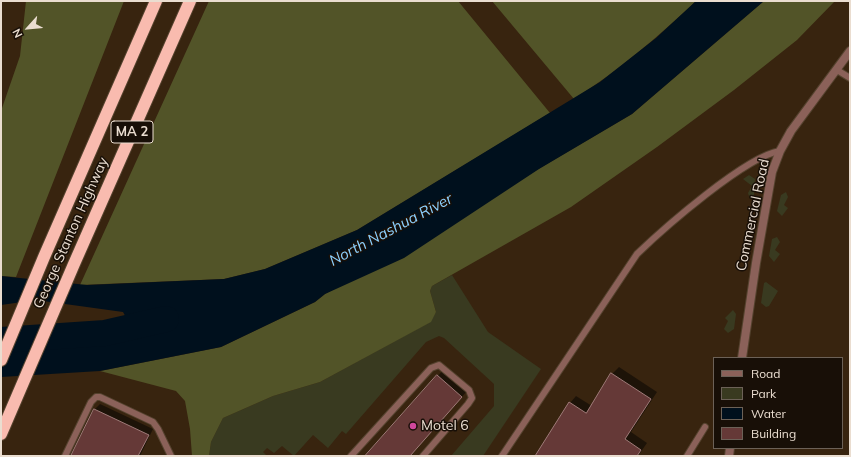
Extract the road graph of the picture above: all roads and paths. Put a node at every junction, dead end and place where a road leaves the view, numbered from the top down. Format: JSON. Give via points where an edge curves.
{"nodes":[{"id":1,"x":156,"y":1,"type":"edge"},
{"id":2,"x":190,"y":1,"type":"edge"},
{"id":3,"x":850,"y":51,"type":"edge"},
{"id":4,"x":837,"y":70,"type":"junction"},
{"id":5,"x":850,"y":78,"type":"edge"},
{"id":6,"x":780,"y":151,"type":"junction"},
{"id":7,"x":742,"y":357,"type":"edge"},
{"id":8,"x":1,"y":360,"type":"edge"},
{"id":9,"x":705,"y":427,"type":"dead end"},
{"id":10,"x":1,"y":434,"type":"edge"},
{"id":11,"x":425,"y":455,"type":"edge"},
{"id":12,"x":65,"y":456,"type":"edge"},
{"id":13,"x":171,"y":456,"type":"edge"},
{"id":14,"x":351,"y":456,"type":"edge"},
{"id":15,"x":502,"y":456,"type":"edge"},
{"id":16,"x":687,"y":456,"type":"edge"}],
"edges":[{"from":1,"to":8,"type":"highway","name":"George Stanton Highway","number":"MA 2"},
{"from":2,"to":10,"type":"highway","name":"George Stanton Highway","number":"MA 2"},
{"from":3,"to":4,"type":"street","name":"Commercial Road"},
{"from":4,"to":5,"type":"lane"},
{"from":4,"to":6,"type":"street","name":"Commercial Road"},
{"from":6,"to":7,"type":"street","name":"Commercial Road","via":[[772,172]]},
{"from":6,"to":15,"type":"lane","via":[[762,156],[743,168],[637,254]]},
{"from":9,"to":16,"type":"lane"},
{"from":11,"to":14,"type":"lane","via":[[472,398],[469,390],[439,365],[431,368]]},
{"from":12,"to":13,"type":"lane","via":[[91,402],[96,397],[153,422]]}]}
